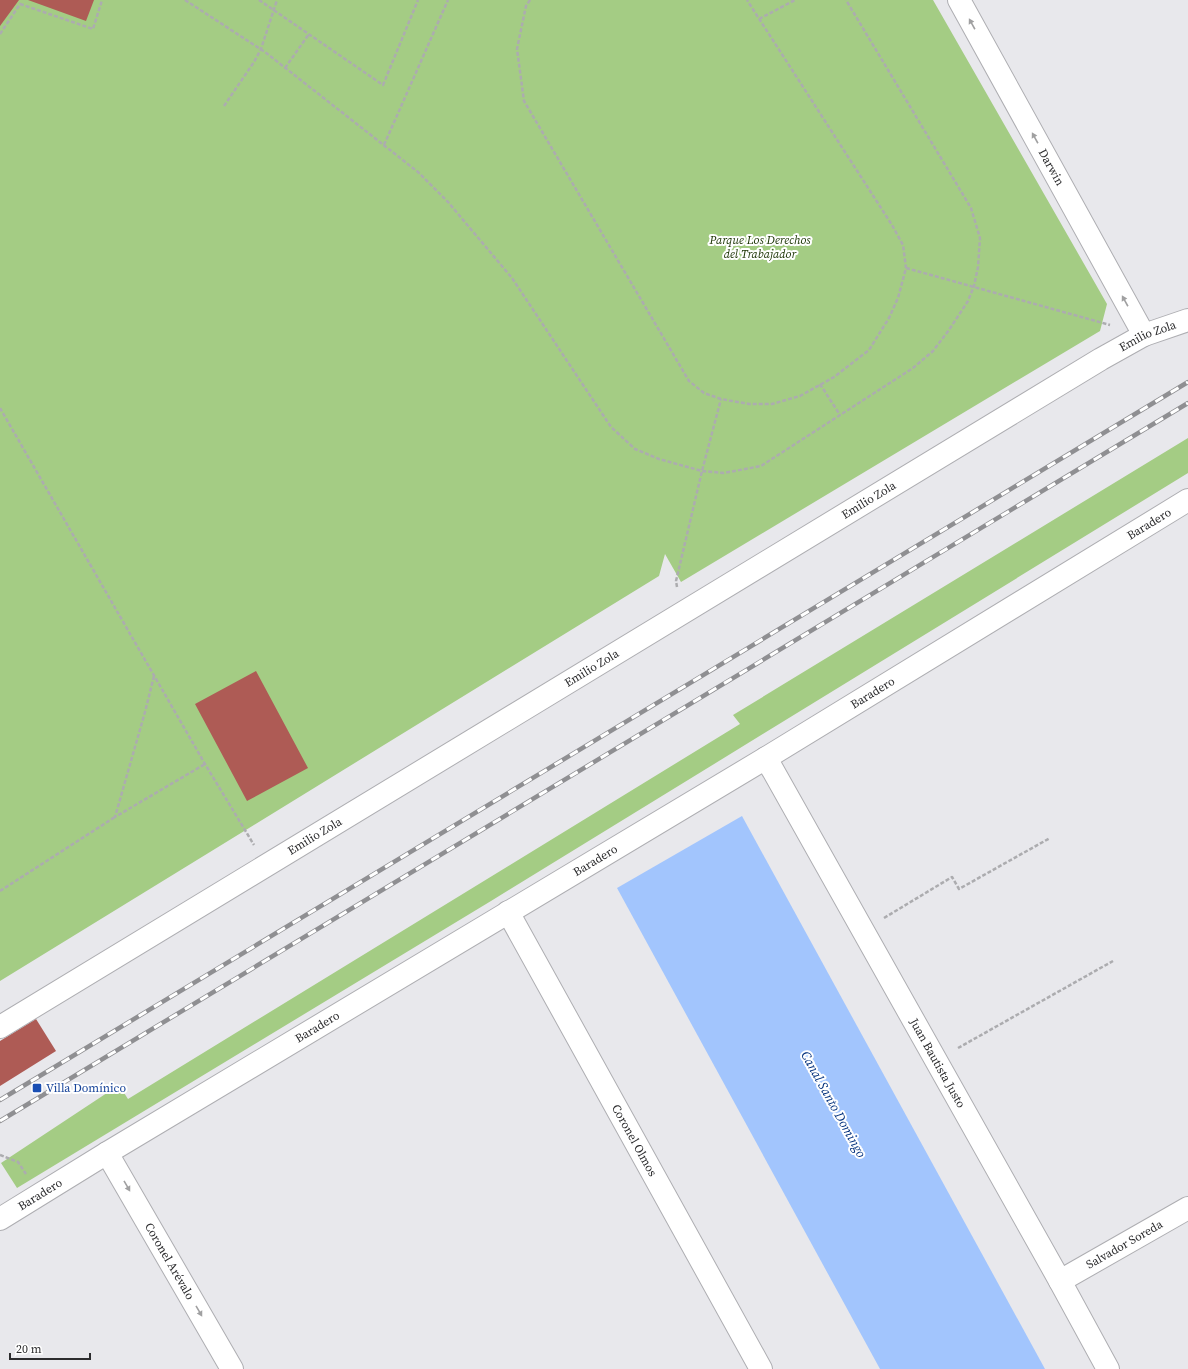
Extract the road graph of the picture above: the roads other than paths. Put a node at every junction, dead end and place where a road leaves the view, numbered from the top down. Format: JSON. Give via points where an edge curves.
{"nodes":[{"id":1,"x":959,"y":0,"type":"edge"},
{"id":2,"x":1188,"y":320,"type":"edge"},
{"id":3,"x":1144,"y":335,"type":"junction"},
{"id":4,"x":1188,"y":500,"type":"edge"},
{"id":5,"x":766,"y":758,"type":"junction"},
{"id":6,"x":508,"y":912,"type":"junction"},
{"id":7,"x":0,"y":1027,"type":"edge"},
{"id":8,"x":107,"y":1153,"type":"junction"},
{"id":9,"x":1188,"y":1208,"type":"edge"},
{"id":10,"x":0,"y":1219,"type":"edge"},
{"id":11,"x":1060,"y":1281,"type":"junction"},
{"id":12,"x":232,"y":1369,"type":"edge"},
{"id":13,"x":761,"y":1369,"type":"edge"},
{"id":14,"x":1108,"y":1369,"type":"edge"}],
"edges":[{"from":3,"to":1,"type":"street","name":"Darwin","one_way":true},
{"from":2,"to":3,"type":"street","name":"Emilio Zola"},
{"from":3,"to":7,"type":"street","name":"Emilio Zola"},
{"from":4,"to":5,"type":"street","name":"Baradero"},
{"from":5,"to":6,"type":"street","name":"Baradero"},
{"from":5,"to":11,"type":"street","name":"Juan Bautista Justo"},
{"from":6,"to":8,"type":"street","name":"Baradero"},
{"from":6,"to":13,"type":"street","name":"Coronel Olmos"},
{"from":8,"to":10,"type":"street","name":"Baradero"},
{"from":8,"to":12,"type":"street","name":"Coronel Arévalo","one_way":true},
{"from":9,"to":11,"type":"street","name":"Salvador Soreda"},
{"from":11,"to":14,"type":"street","name":"Juan Bautista Justo"}]}
